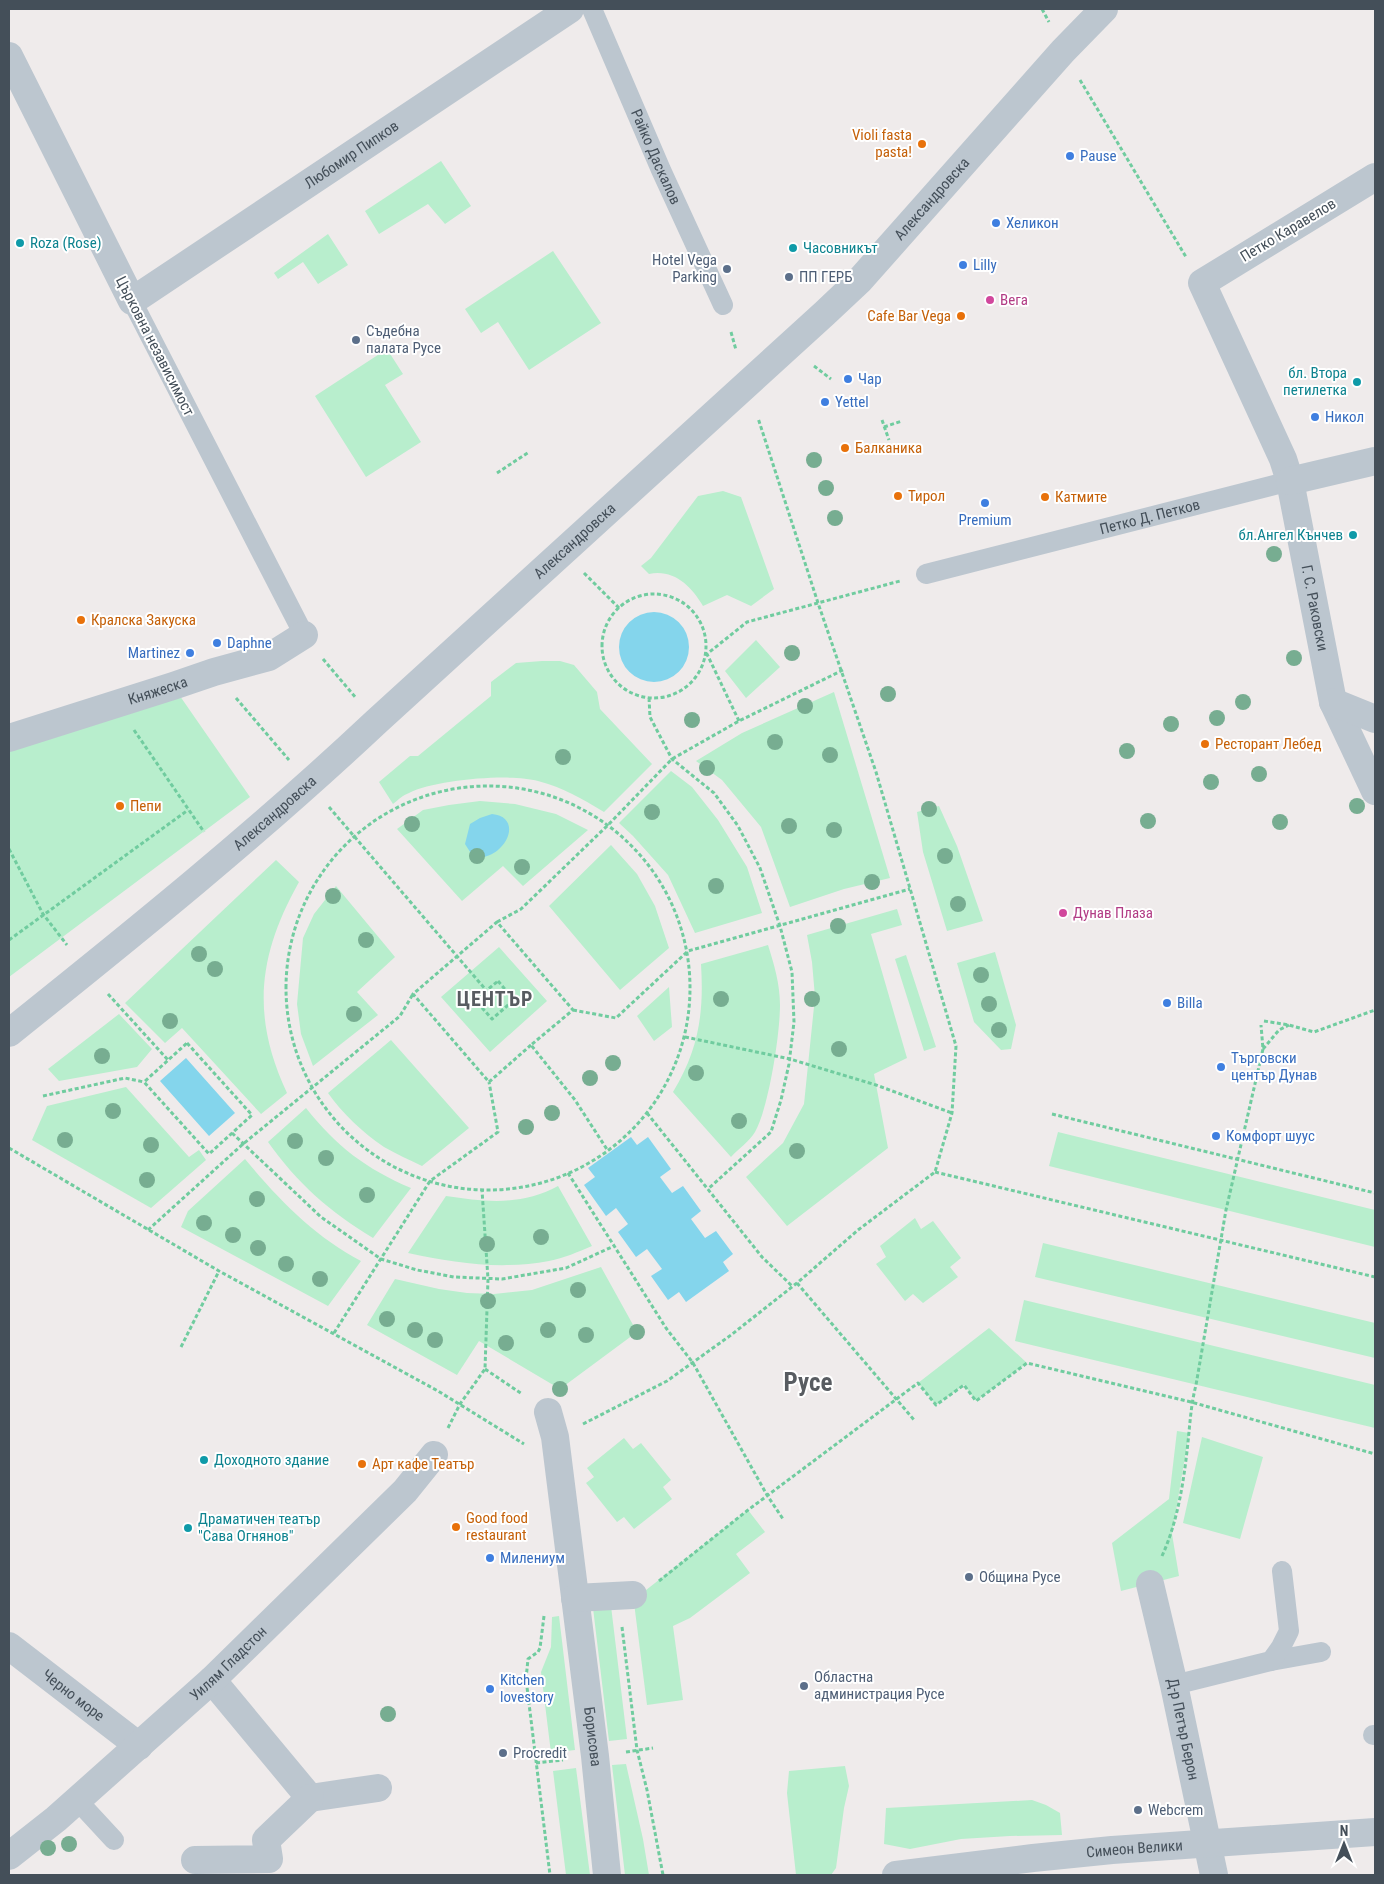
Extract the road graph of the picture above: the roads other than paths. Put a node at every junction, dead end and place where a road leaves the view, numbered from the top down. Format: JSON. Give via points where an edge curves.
{"nodes":[{"id":1,"x":570,"y":9,"type":"edge"},
{"id":2,"x":592,"y":9,"type":"edge"},
{"id":3,"x":1104,"y":9,"type":"edge"},
{"id":4,"x":9,"y":56,"type":"edge"},
{"id":5,"x":1375,"y":177,"type":"edge"},
{"id":6,"x":1202,"y":283,"type":"joint"},
{"id":7,"x":132,"y":301,"type":"junction"},
{"id":8,"x":723,"y":305,"type":"road end"},
{"id":9,"x":1375,"y":460,"type":"edge"},
{"id":10,"x":1290,"y":481,"type":"junction"},
{"id":11,"x":926,"y":574,"type":"road end"},
{"id":12,"x":304,"y":635,"type":"joint"},
{"id":13,"x":1333,"y":702,"type":"junction"},
{"id":14,"x":1375,"y":719,"type":"edge"},
{"id":15,"x":9,"y":738,"type":"edge"},
{"id":16,"x":1375,"y":791,"type":"edge"},
{"id":17,"x":9,"y":1033,"type":"edge"},
{"id":18,"x":552,"y":1424,"type":"road end"},
{"id":19,"x":434,"y":1454,"type":"dead end"},
{"id":20,"x":1282,"y":1571,"type":"dead end"},
{"id":21,"x":1150,"y":1584,"type":"road end"},
{"id":22,"x":626,"y":1595,"type":"road end"},
{"id":23,"x":575,"y":1598,"type":"junction"},
{"id":24,"x":9,"y":1646,"type":"edge"},
{"id":25,"x":1321,"y":1652,"type":"dead end"},
{"id":26,"x":1271,"y":1660,"type":"junction"},
{"id":27,"x":212,"y":1680,"type":"junction"},
{"id":28,"x":1174,"y":1685,"type":"junction"},
{"id":29,"x":139,"y":1746,"type":"junction"},
{"id":30,"x":378,"y":1788,"type":"dead end"},
{"id":31,"x":310,"y":1798,"type":"junction"},
{"id":32,"x":77,"y":1800,"type":"junction"},
{"id":33,"x":1375,"y":1832,"type":"edge"},
{"id":34,"x":114,"y":1840,"type":"dead end"},
{"id":35,"x":1207,"y":1845,"type":"junction"},
{"id":36,"x":9,"y":1856,"type":"edge"},
{"id":37,"x":195,"y":1860,"type":"dead end"},
{"id":38,"x":607,"y":1875,"type":"edge"},
{"id":39,"x":896,"y":1875,"type":"edge"},
{"id":40,"x":1214,"y":1875,"type":"edge"}],
"edges":[{"from":1,"to":7,"type":"street","name":"Любомир Пипков"},
{"from":2,"to":8,"type":"lane","name":"Райко Даскалов"},
{"from":3,"to":17,"type":"street","name":"Александровска","via":[[860,280],[310,784],[224,859]]},
{"from":4,"to":7,"type":"street","name":"Църковна независимост"},
{"from":5,"to":6,"type":"street","name":"Петко Каравелов"},
{"from":6,"to":10,"type":"street","name":"Г. С. Раковски","via":[[1283,459]]},
{"from":7,"to":12,"type":"lane","name":"Църковна независимост"},
{"from":9,"to":10,"type":"street","name":"Петко Д. Петков"},
{"from":10,"to":11,"type":"lane","name":"Петко Д. Петков"},
{"from":10,"to":13,"type":"street","name":"Г. С. Раковски"},
{"from":12,"to":15,"type":"street","name":"Княжеска","via":[[269,657]]},
{"from":13,"to":14,"type":"street"},
{"from":13,"to":16,"type":"street","name":"Г. С. Раковски"},
{"from":18,"to":23,"type":"street","name":"Борисова"},
{"from":19,"to":27,"type":"street","name":"Уилям Гладстон","via":[[405,1491]]},
{"from":20,"to":26,"type":"lane","via":[[1289,1631]]},
{"from":21,"to":28,"type":"street","name":"Д-р Петър Берон"},
{"from":22,"to":23,"type":"street"},
{"from":23,"to":38,"type":"street","name":"Борисова"},
{"from":24,"to":29,"type":"street","name":"Черно море"},
{"from":25,"to":26,"type":"lane"},
{"from":26,"to":28,"type":"lane"},
{"from":27,"to":29,"type":"street","name":"Уилям Гладстон"},
{"from":27,"to":31,"type":"street"},
{"from":28,"to":35,"type":"street","name":"Д-р Петър Берон"},
{"from":29,"to":32,"type":"street","name":"Уилям Гладстон"},
{"from":30,"to":31,"type":"street"},
{"from":31,"to":37,"type":"street","via":[[266,1840],[269,1859]]},
{"from":32,"to":34,"type":"lane"},
{"from":32,"to":36,"type":"street","name":"Уилям Гладстон"},
{"from":33,"to":35,"type":"street","name":"Симеон Велики"},
{"from":35,"to":39,"type":"street","name":"Симеон Велики","via":[[1112,1850]]},
{"from":35,"to":40,"type":"street","name":"Д-р Петър Берон"}]}
